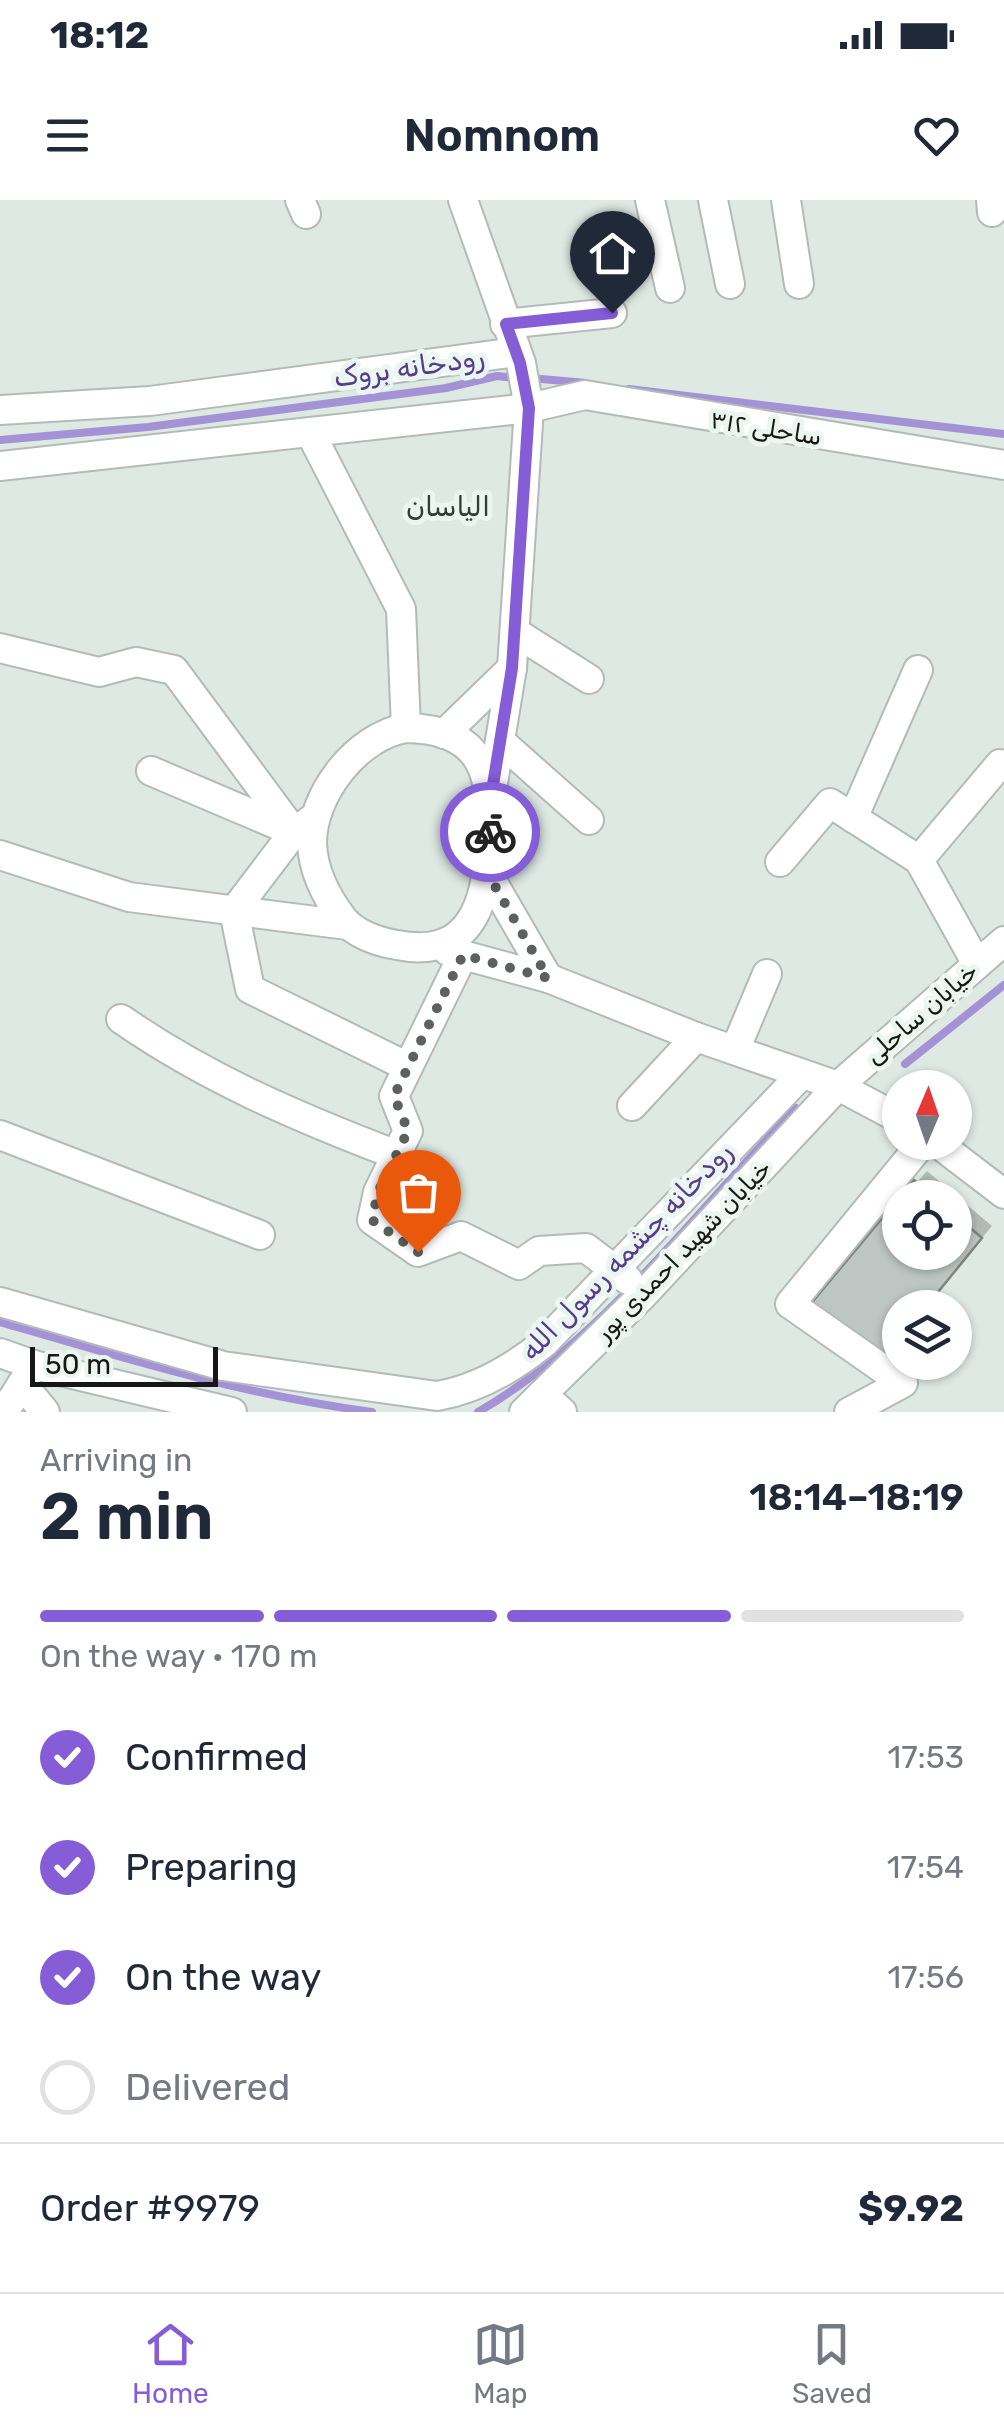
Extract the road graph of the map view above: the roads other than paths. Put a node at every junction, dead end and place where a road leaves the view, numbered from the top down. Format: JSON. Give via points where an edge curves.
{"nodes":[{"id":1,"x":462,"y":200,"type":"edge"},
{"id":2,"x":650,"y":200,"type":"edge"},
{"id":3,"x":713,"y":200,"type":"edge"},
{"id":4,"x":786,"y":200,"type":"edge"},
{"id":5,"x":730,"y":284,"type":"dead end"},
{"id":6,"x":798,"y":284,"type":"dead end"},
{"id":7,"x":670,"y":288,"type":"dead end"},
{"id":8,"x":612,"y":313,"type":"dead end"},
{"id":9,"x":506,"y":324,"type":"junction"},
{"id":10,"x":518,"y":358,"type":"junction"},
{"id":11,"x":529,"y":403,"type":"junction"},
{"id":12,"x":0,"y":410,"type":"edge"},
{"id":13,"x":311,"y":434,"type":"junction"},
{"id":14,"x":1004,"y":465,"type":"edge"},
{"id":15,"x":0,"y":466,"type":"edge"},
{"id":16,"x":515,"y":632,"type":"junction"},
{"id":17,"x":0,"y":648,"type":"edge"},
{"id":18,"x":512,"y":668,"type":"junction"},
{"id":19,"x":918,"y":670,"type":"dead end"},
{"id":20,"x":590,"y":679,"type":"dead end"},
{"id":21,"x":406,"y":728,"type":"junction"},
{"id":22,"x":444,"y":734,"type":"junction"},
{"id":23,"x":500,"y":740,"type":"junction"},
{"id":24,"x":1004,"y":765,"type":"edge"},
{"id":25,"x":151,"y":771,"type":"dead end"},
{"id":26,"x":492,"y":791,"type":"junction"},
{"id":27,"x":853,"y":818,"type":"junction"},
{"id":28,"x":589,"y":820,"type":"dead end"},
{"id":29,"x":304,"y":825,"type":"junction"},
{"id":30,"x":0,"y":856,"type":"edge"},
{"id":31,"x":919,"y":860,"type":"junction"},
{"id":32,"x":780,"y":862,"type":"dead end"},
{"id":33,"x":488,"y":874,"type":"junction"},
{"id":34,"x":234,"y":910,"type":"junction"},
{"id":35,"x":347,"y":924,"type":"junction"},
{"id":36,"x":1004,"y":941,"type":"edge"},
{"id":37,"x":434,"y":946,"type":"junction"},
{"id":38,"x":463,"y":955,"type":"junction"},
{"id":39,"x":977,"y":964,"type":"junction"},
{"id":40,"x":768,"y":974,"type":"dead end"},
{"id":41,"x":548,"y":978,"type":"junction"},
{"id":42,"x":121,"y":1019,"type":"dead end"},
{"id":43,"x":696,"y":1037,"type":"junction"},
{"id":44,"x":735,"y":1050,"type":"junction"},
{"id":45,"x":408,"y":1067,"type":"junction"},
{"id":46,"x":802,"y":1074,"type":"junction"},
{"id":47,"x":838,"y":1086,"type":"junction"},
{"id":48,"x":632,"y":1106,"type":"dead end"},
{"id":49,"x":882,"y":1109,"type":"edge"},
{"id":50,"x":0,"y":1135,"type":"edge"},
{"id":51,"x":394,"y":1154,"type":"junction"},
{"id":52,"x":907,"y":1160,"type":"edge"},
{"id":53,"x":960,"y":1160,"type":"edge"},
{"id":54,"x":1004,"y":1194,"type":"edge"},
{"id":55,"x":260,"y":1235,"type":"dead end"},
{"id":56,"x":630,"y":1282,"type":"junction"},
{"id":57,"x":0,"y":1302,"type":"edge"},
{"id":58,"x":0,"y":1354,"type":"edge"},
{"id":59,"x":28,"y":1374,"type":"junction"},
{"id":60,"x":543,"y":1406,"type":"edge"},
{"id":61,"x":4,"y":1412,"type":"edge"},
{"id":62,"x":45,"y":1412,"type":"edge"},
{"id":63,"x":232,"y":1412,"type":"edge"},
{"id":64,"x":849,"y":1412,"type":"edge"}],
"edges":[{"from":1,"to":9,"type":"street"},
{"from":2,"to":7,"type":"street"},
{"from":3,"to":5,"type":"street"},
{"from":4,"to":6,"type":"street"},
{"from":8,"to":9,"type":"street"},
{"from":9,"to":10,"type":"street"},
{"from":10,"to":11,"type":"street"},
{"from":10,"to":12,"type":"street","via":[[150,401]]},
{"from":11,"to":13,"type":"street","name":"ساحلی ۳۱۲"},
{"from":11,"to":14,"type":"street","name":"ساحلی ۳۱۲","via":[[585,395]]},
{"from":11,"to":16,"type":"street"},
{"from":13,"to":15,"type":"street","name":"ساحلی ۳۱۲"},
{"from":13,"to":21,"type":"street","via":[[401,609]]},
{"from":16,"to":18,"type":"street"},
{"from":16,"to":20,"type":"street"},
{"from":17,"to":29,"type":"street","via":[[99,672],[136,662],[174,670]]},
{"from":18,"to":22,"type":"street"},
{"from":18,"to":23,"type":"street"},
{"from":19,"to":27,"type":"street"},
{"from":21,"to":22,"type":"street"},
{"from":21,"to":29,"type":"street","via":[[389,731],[353,756]]},
{"from":22,"to":26,"type":"street","via":[[475,756]]},
{"from":23,"to":26,"type":"street"},
{"from":23,"to":28,"type":"street"},
{"from":24,"to":31,"type":"street"},
{"from":25,"to":29,"type":"street"},
{"from":26,"to":33,"type":"street"},
{"from":27,"to":31,"type":"street"},
{"from":27,"to":32,"type":"street","via":[[830,802]]},
{"from":29,"to":34,"type":"street"},
{"from":29,"to":35,"type":"street","via":[[317,870]]},
{"from":30,"to":34,"type":"street","via":[[129,898]]},
{"from":31,"to":39,"type":"street"},
{"from":33,"to":37,"type":"street","via":[[470,924]]},
{"from":33,"to":41,"type":"street"},
{"from":34,"to":35,"type":"street"},
{"from":34,"to":45,"type":"street","via":[[250,989]]},
{"from":35,"to":37,"type":"street","via":[[395,945]]},
{"from":36,"to":39,"type":"street","name":"خیابان ساحلی"},
{"from":37,"to":38,"type":"street"},
{"from":38,"to":41,"type":"street"},
{"from":38,"to":45,"type":"street"},
{"from":39,"to":47,"type":"street","name":"خیابان ساحلی"},
{"from":40,"to":44,"type":"street"},
{"from":41,"to":43,"type":"street"},
{"from":42,"to":51,"type":"street","via":[[188,1066]]},
{"from":43,"to":44,"type":"street"},
{"from":43,"to":48,"type":"street"},
{"from":44,"to":46,"type":"street"},
{"from":45,"to":51,"type":"street","via":[[394,1096],[408,1131]]},
{"from":46,"to":47,"type":"street"},
{"from":46,"to":56,"type":"street"},
{"from":47,"to":49,"type":"street"},
{"from":47,"to":56,"type":"street","name":"خیابان شهید احمدی پور"},
{"from":50,"to":55,"type":"street"},
{"from":51,"to":56,"type":"street","via":[[372,1220],[418,1252],[462,1236],[519,1265],[539,1250],[586,1248]]},
{"from":52,"to":64,"type":"street","via":[[790,1304],[903,1383]]},
{"from":53,"to":54,"type":"street"},
{"from":56,"to":57,"type":"street","via":[[488,1381],[436,1396],[222,1366]]},
{"from":56,"to":60,"type":"street","name":"خیابان شهید احمدی پور"},
{"from":58,"to":59,"type":"street"},
{"from":59,"to":61,"type":"street"},
{"from":59,"to":62,"type":"street"},
{"from":59,"to":63,"type":"street"}]}
